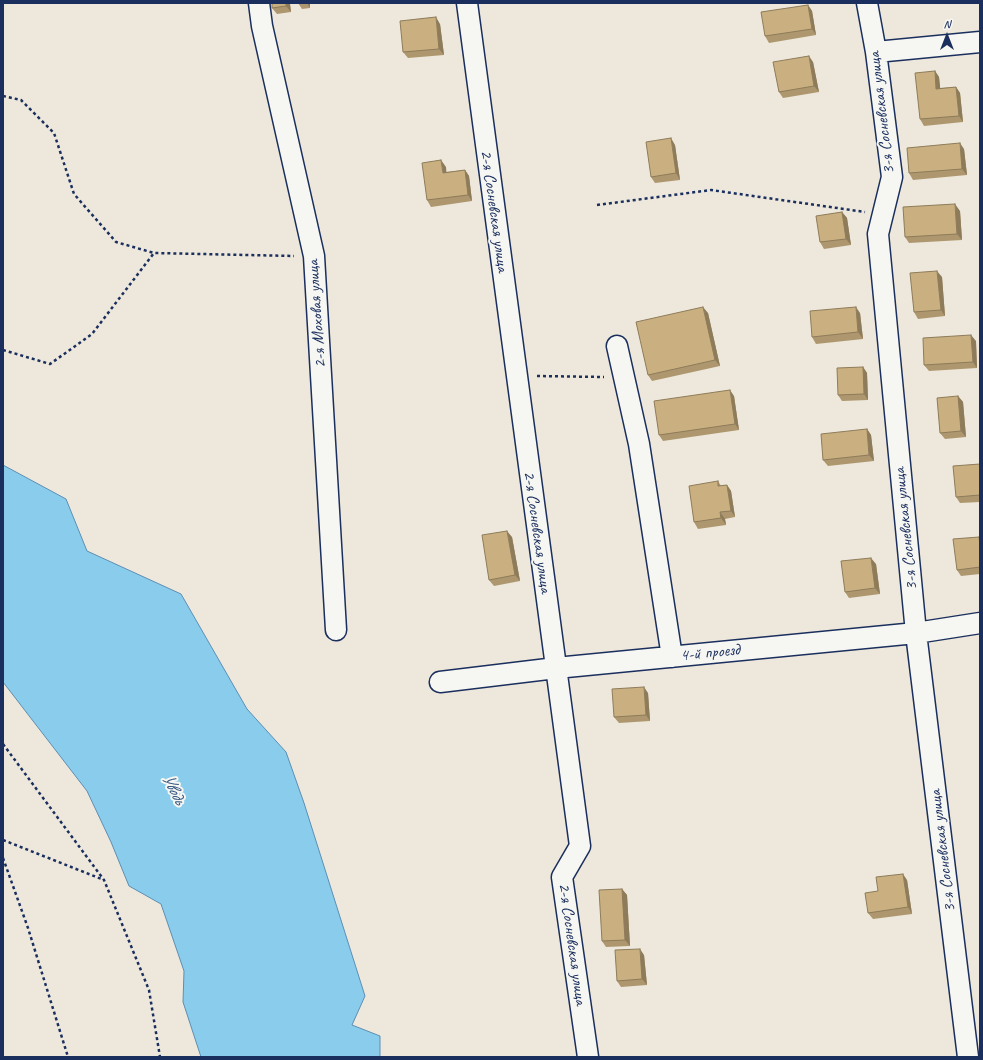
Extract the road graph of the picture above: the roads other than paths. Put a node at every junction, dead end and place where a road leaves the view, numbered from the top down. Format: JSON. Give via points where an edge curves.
{"nodes":[{"id":1,"x":260,"y":3,"type":"edge"},
{"id":2,"x":467,"y":3,"type":"edge"},
{"id":3,"x":867,"y":3,"type":"edge"},
{"id":4,"x":980,"y":42,"type":"edge"},
{"id":5,"x":876,"y":52,"type":"junction"},
{"id":6,"x":617,"y":346,"type":"dead end"},
{"id":7,"x":980,"y":623,"type":"edge"},
{"id":8,"x":336,"y":630,"type":"dead end"},
{"id":9,"x":916,"y":633,"type":"junction"},
{"id":10,"x":672,"y":657,"type":"junction"},
{"id":11,"x":556,"y":668,"type":"junction"},
{"id":12,"x":440,"y":682,"type":"dead end"},
{"id":13,"x":588,"y":1057,"type":"edge"},
{"id":14,"x":968,"y":1057,"type":"edge"}],
"edges":[{"from":1,"to":8,"type":"street","name":"2-я Моховая улица","via":[[262,26],[314,256]]},
{"from":2,"to":11,"type":"street","name":"2-я Сосневская улица"},
{"from":3,"to":5,"type":"street","name":"3-я Сосневская улица"},
{"from":4,"to":5,"type":"street"},
{"from":5,"to":9,"type":"street","name":"3-я Сосневская улица","via":[[892,177],[878,234]]},
{"from":6,"to":10,"type":"street","via":[[638,444]]},
{"from":7,"to":9,"type":"street","name":"4-й проезд"},
{"from":9,"to":10,"type":"street","name":"4-й проезд"},
{"from":9,"to":14,"type":"street","name":"3-я Сосневская улица"},
{"from":10,"to":11,"type":"street","name":"4-й проезд"},
{"from":11,"to":12,"type":"street","name":"4-й проезд"},
{"from":11,"to":13,"type":"street","name":"2-я Сосневская улица","via":[[580,846],[562,877]]}]}
